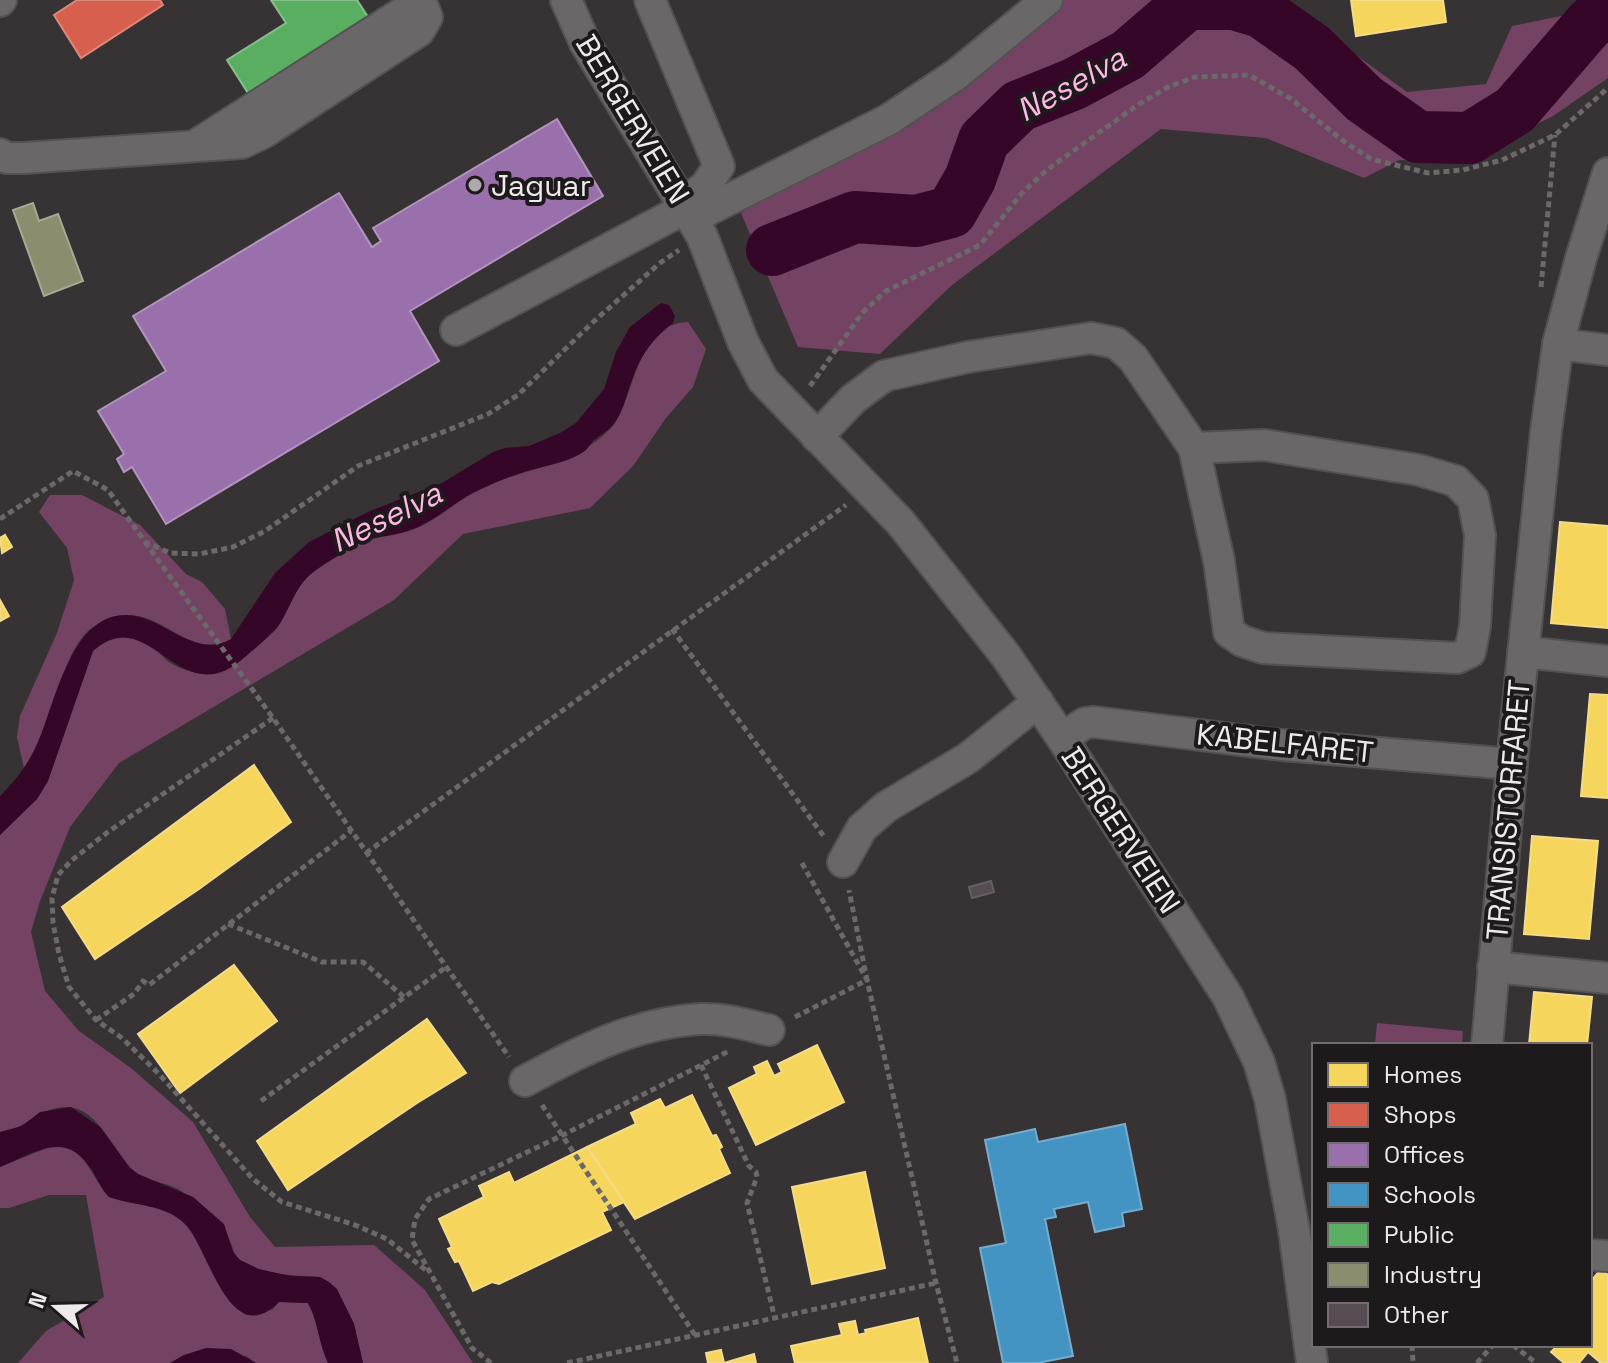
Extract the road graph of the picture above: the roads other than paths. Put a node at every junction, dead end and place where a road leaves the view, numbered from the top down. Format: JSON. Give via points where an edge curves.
{"nodes":[{"id":1,"x":420,"y":0,"type":"edge"},
{"id":2,"x":566,"y":0,"type":"edge"},
{"id":3,"x":650,"y":0,"type":"edge"},
{"id":4,"x":1047,"y":0,"type":"edge"},
{"id":5,"x":0,"y":154,"type":"edge"},
{"id":6,"x":1608,"y":173,"type":"edge"},
{"id":7,"x":691,"y":222,"type":"junction"},
{"id":8,"x":456,"y":330,"type":"dead end"},
{"id":9,"x":1558,"y":344,"type":"junction"},
{"id":10,"x":1608,"y":350,"type":"edge"},
{"id":11,"x":817,"y":437,"type":"junction"},
{"id":12,"x":1194,"y":448,"type":"junction"},
{"id":13,"x":1523,"y":652,"type":"junction"},
{"id":14,"x":1608,"y":661,"type":"edge"},
{"id":15,"x":1038,"y":702,"type":"junction"},
{"id":16,"x":1062,"y":738,"type":"junction"},
{"id":17,"x":1512,"y":764,"type":"junction"},
{"id":18,"x":843,"y":862,"type":"road end"},
{"id":19,"x":1493,"y":967,"type":"junction"},
{"id":20,"x":1608,"y":978,"type":"edge"},
{"id":21,"x":769,"y":1030,"type":"road end"},
{"id":22,"x":1487,"y":1043,"type":"edge"},
{"id":23,"x":525,"y":1081,"type":"road end"},
{"id":24,"x":1304,"y":1231,"type":"edge"},
{"id":25,"x":1312,"y":1363,"type":"edge"}],
"edges":[{"from":1,"to":5,"type":"street","via":[[427,17],[419,31],[242,143],[24,158]]},
{"from":2,"to":7,"type":"street","name":"BERGERVEIEN","via":[[585,43]]},
{"from":3,"to":7,"type":"street","via":[[719,166]]},
{"from":4,"to":7,"type":"street","via":[[957,74],[888,120]]},
{"from":6,"to":9,"type":"street","name":"TRANSISTORFARET"},
{"from":7,"to":8,"type":"street"},
{"from":7,"to":11,"type":"street","name":"BERGERVEIEN","via":[[763,380]]},
{"from":9,"to":10,"type":"street"},
{"from":9,"to":13,"type":"street","name":"TRANSISTORFARET"},
{"from":11,"to":12,"type":"street","via":[[884,376],[1091,338],[1116,343],[1133,358]]},
{"from":11,"to":15,"type":"street","name":"BERGERVEIEN","via":[[901,523]]},
{"from":12,"to":12,"type":"street","via":[[1229,632],[1263,648],[1457,658],[1470,652],[1480,535],[1473,499],[1456,481],[1264,445]]},
{"from":13,"to":14,"type":"street"},
{"from":13,"to":17,"type":"street","name":"TRANSISTORFARET"},
{"from":15,"to":16,"type":"street","name":"BERGERVEIEN"},
{"from":15,"to":18,"type":"street","via":[[968,758],[886,807],[862,828]]},
{"from":16,"to":17,"type":"street","name":"KABELFARET","via":[[1094,722],[1282,745]]},
{"from":16,"to":24,"type":"street","name":"BERGERVEIEN","via":[[1248,1035]]},
{"from":17,"to":19,"type":"street","name":"TRANSISTORFARET"},
{"from":19,"to":20,"type":"street","name":"TRANSISTORFARET"},
{"from":19,"to":22,"type":"street","name":"TRANSISTORFARET"},
{"from":21,"to":23,"type":"street","via":[[700,1019],[635,1031],[583,1049]]},
{"from":24,"to":25,"type":"street","name":"BERGERVEIEN"}]}
